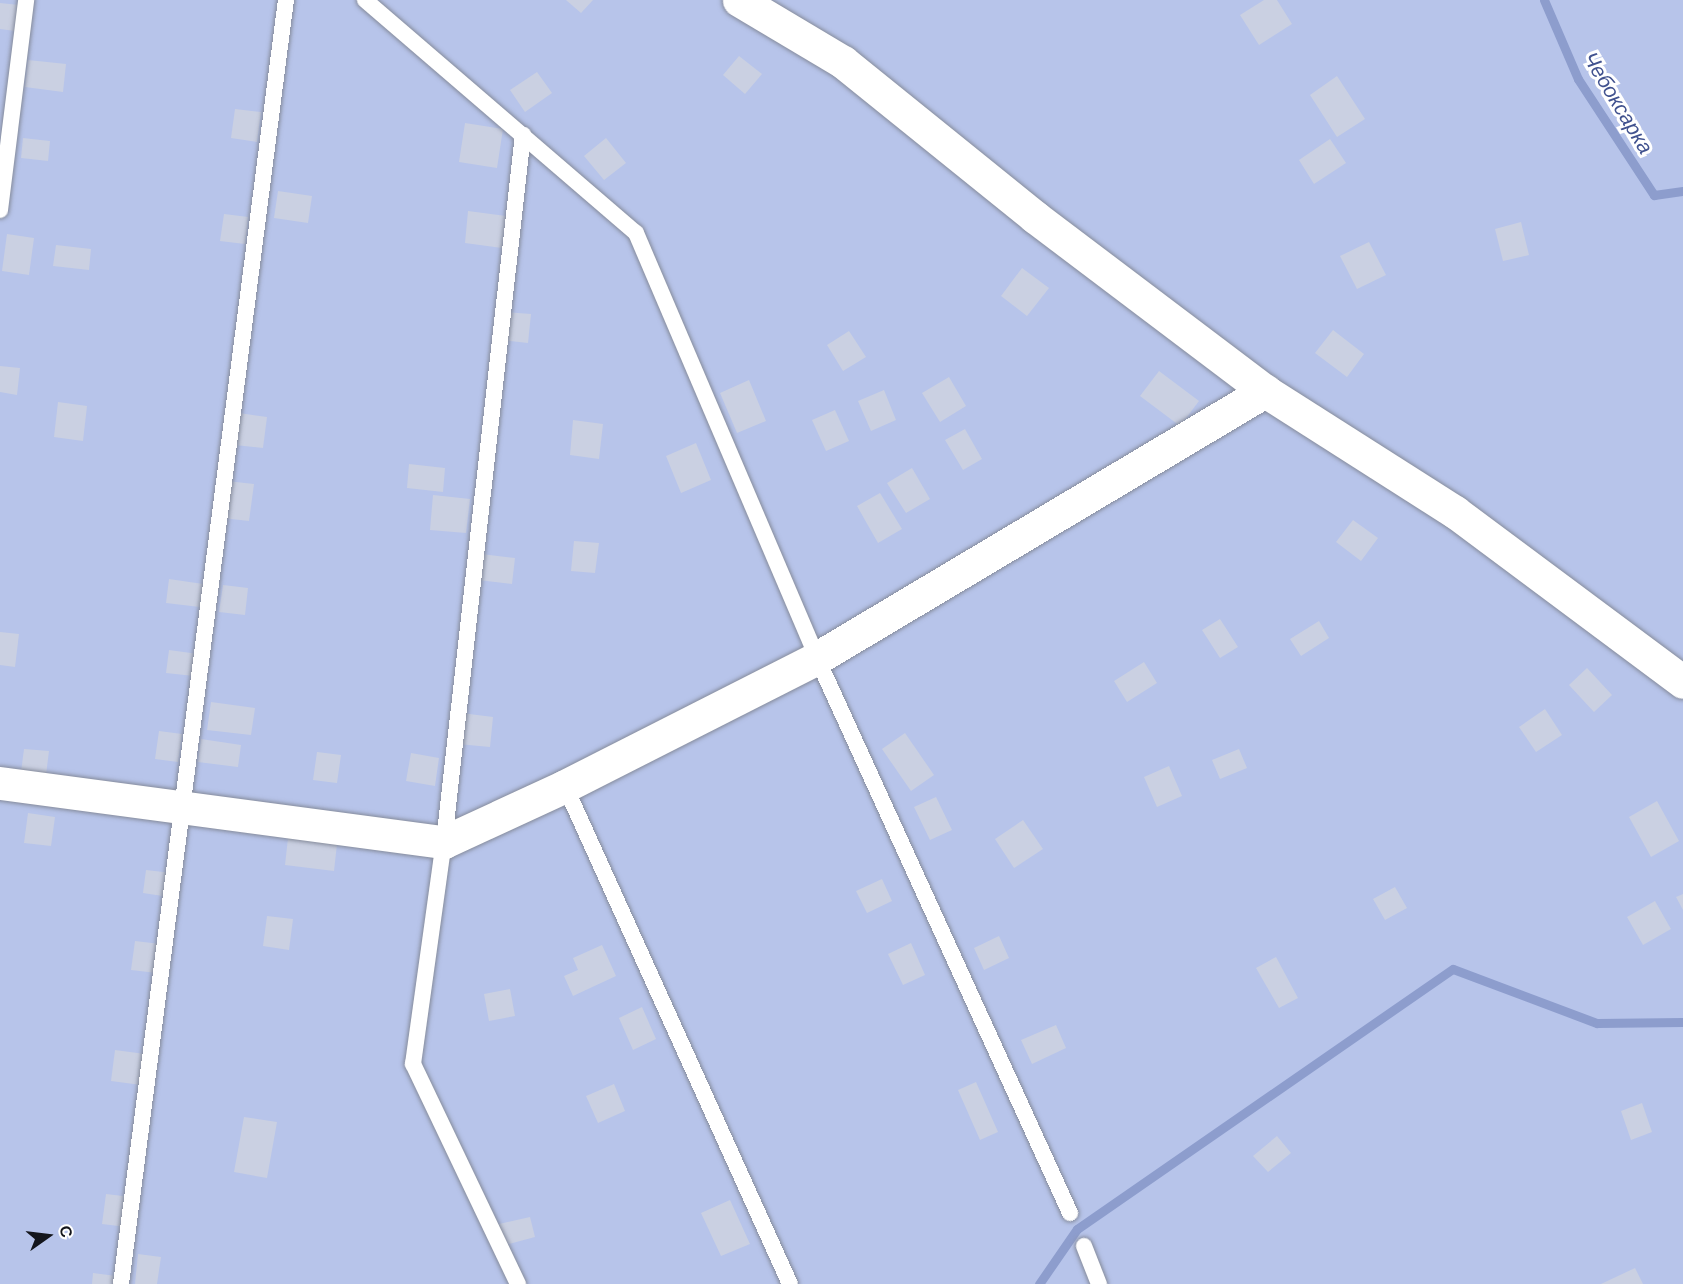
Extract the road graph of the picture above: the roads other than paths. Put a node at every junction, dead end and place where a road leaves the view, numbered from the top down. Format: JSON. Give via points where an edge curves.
{"nodes":[{"id":1,"x":26,"y":0,"type":"edge"},
{"id":2,"x":286,"y":0,"type":"edge"},
{"id":3,"x":365,"y":0,"type":"edge"},
{"id":4,"x":745,"y":2,"type":"edge"},
{"id":5,"x":524,"y":134,"type":"junction"},
{"id":6,"x":0,"y":210,"type":"edge"},
{"id":7,"x":1265,"y":391,"type":"junction"},
{"id":8,"x":817,"y":658,"type":"junction"},
{"id":9,"x":1683,"y":682,"type":"edge"},
{"id":10,"x":0,"y":783,"type":"edge"},
{"id":11,"x":565,"y":786,"type":"junction"},
{"id":12,"x":182,"y":806,"type":"junction"},
{"id":13,"x":444,"y":842,"type":"junction"},
{"id":14,"x":1070,"y":1213,"type":"dead end"},
{"id":15,"x":1084,"y":1246,"type":"dead end"},
{"id":16,"x":121,"y":1284,"type":"edge"},
{"id":17,"x":518,"y":1284,"type":"edge"},
{"id":18,"x":790,"y":1284,"type":"edge"},
{"id":19,"x":1098,"y":1284,"type":"edge"}],
"edges":[{"from":1,"to":6,"type":"lane"},
{"from":2,"to":12,"type":"lane"},
{"from":3,"to":5,"type":"lane"},
{"from":4,"to":7,"type":"street","via":[[843,62],[1035,217]]},
{"from":5,"to":8,"type":"lane","via":[[636,233]]},
{"from":5,"to":13,"type":"lane"},
{"from":7,"to":8,"type":"street"},
{"from":7,"to":9,"type":"street","via":[[1455,512]]},
{"from":8,"to":11,"type":"street"},
{"from":8,"to":14,"type":"lane"},
{"from":10,"to":12,"type":"street"},
{"from":11,"to":13,"type":"street"},
{"from":11,"to":18,"type":"lane"},
{"from":12,"to":13,"type":"street"},
{"from":12,"to":16,"type":"lane"},
{"from":13,"to":17,"type":"lane","via":[[413,1064]]},
{"from":15,"to":19,"type":"lane"}]}
